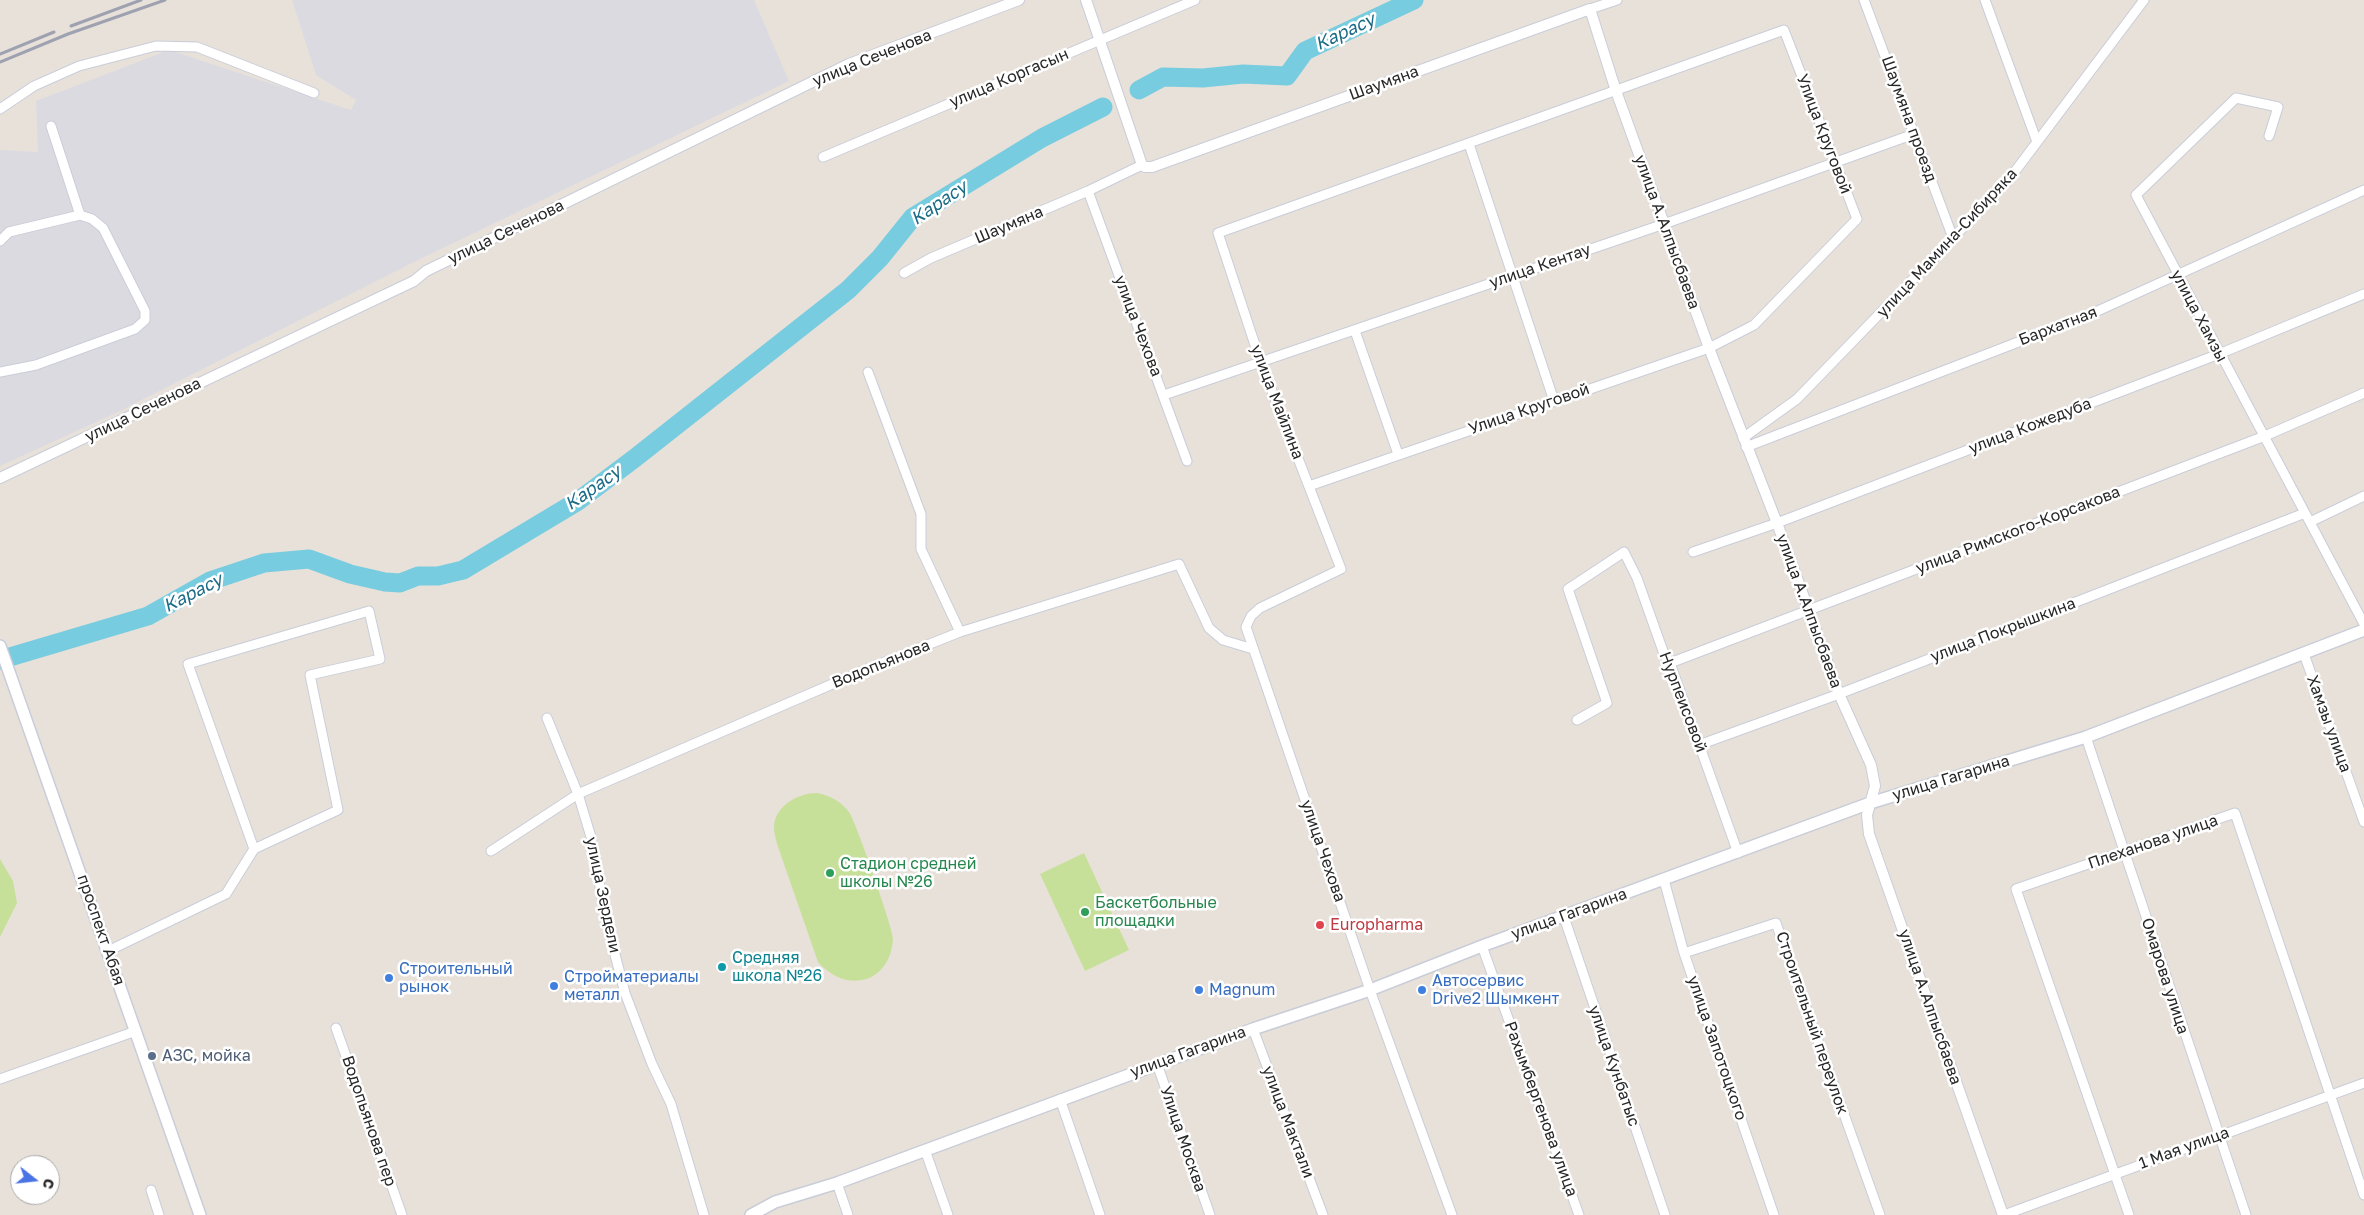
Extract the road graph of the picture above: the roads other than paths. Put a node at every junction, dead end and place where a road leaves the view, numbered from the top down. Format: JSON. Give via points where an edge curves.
{"nodes":[{"id":1,"x":1020,"y":0,"type":"edge"},
{"id":2,"x":1086,"y":0,"type":"edge"},
{"id":3,"x":1194,"y":0,"type":"edge"},
{"id":4,"x":1617,"y":0,"type":"edge"},
{"id":5,"x":1864,"y":0,"type":"edge"},
{"id":6,"x":1985,"y":0,"type":"edge"},
{"id":7,"x":2144,"y":0,"type":"edge"},
{"id":8,"x":1590,"y":9,"type":"junction"},
{"id":9,"x":1099,"y":40,"type":"junction"},
{"id":10,"x":1616,"y":91,"type":"junction"},
{"id":11,"x":314,"y":93,"type":"dead end"},
{"id":12,"x":0,"y":109,"type":"edge"},
{"id":13,"x":51,"y":126,"type":"dead end"},
{"id":14,"x":1914,"y":134,"type":"junction"},
{"id":15,"x":2269,"y":136,"type":"dead end"},
{"id":16,"x":2037,"y":142,"type":"junction"},
{"id":17,"x":1468,"y":144,"type":"junction"},
{"id":18,"x":823,"y":157,"type":"dead end"},
{"id":19,"x":1836,"y":163,"type":"junction"},
{"id":20,"x":1147,"y":166,"type":"junction"},
{"id":21,"x":2364,"y":190,"type":"edge"},
{"id":22,"x":1088,"y":191,"type":"junction"},
{"id":23,"x":80,"y":215,"type":"junction"},
{"id":24,"x":1664,"y":224,"type":"junction"},
{"id":25,"x":1218,"y":233,"type":"joint"},
{"id":26,"x":1953,"y":238,"type":"junction"},
{"id":27,"x":0,"y":241,"type":"edge"},
{"id":28,"x":904,"y":272,"type":"dead end"},
{"id":29,"x":1513,"y":275,"type":"junction"},
{"id":30,"x":2178,"y":276,"type":"junction"},
{"id":31,"x":2364,"y":294,"type":"edge"},
{"id":32,"x":1355,"y":331,"type":"junction"},
{"id":33,"x":1709,"y":348,"type":"junction"},
{"id":34,"x":2218,"y":354,"type":"junction"},
{"id":35,"x":1261,"y":363,"type":"junction"},
{"id":36,"x":0,"y":372,"type":"edge"},
{"id":37,"x":868,"y":372,"type":"dead end"},
{"id":38,"x":2364,"y":393,"type":"edge"},
{"id":39,"x":1164,"y":395,"type":"junction"},
{"id":40,"x":1554,"y":400,"type":"junction"},
{"id":41,"x":2265,"y":436,"type":"junction"},
{"id":42,"x":1744,"y":442,"type":"junction"},
{"id":43,"x":1398,"y":454,"type":"junction"},
{"id":44,"x":1187,"y":461,"type":"dead end"},
{"id":45,"x":0,"y":478,"type":"edge"},
{"id":46,"x":1309,"y":486,"type":"junction"},
{"id":47,"x":2364,"y":496,"type":"edge"},
{"id":48,"x":2305,"y":513,"type":"junction"},
{"id":49,"x":2310,"y":522,"type":"junction"},
{"id":50,"x":1776,"y":523,"type":"junction"},
{"id":51,"x":1693,"y":552,"type":"dead end"},
{"id":52,"x":1808,"y":610,"type":"junction"},
{"id":53,"x":2364,"y":624,"type":"edge"},
{"id":54,"x":1246,"y":627,"type":"joint"},
{"id":55,"x":2364,"y":630,"type":"edge"},
{"id":56,"x":960,"y":632,"type":"junction"},
{"id":57,"x":0,"y":646,"type":"edge"},
{"id":58,"x":1253,"y":649,"type":"junction"},
{"id":59,"x":2304,"y":654,"type":"junction"},
{"id":60,"x":1670,"y":663,"type":"junction"},
{"id":61,"x":1839,"y":694,"type":"junction"},
{"id":62,"x":548,"y":718,"type":"dead end"},
{"id":63,"x":1577,"y":720,"type":"dead end"},
{"id":64,"x":2086,"y":737,"type":"junction"},
{"id":65,"x":1699,"y":745,"type":"junction"},
{"id":66,"x":578,"y":794,"type":"junction"},
{"id":67,"x":1870,"y":803,"type":"junction"},
{"id":68,"x":2364,"y":822,"type":"edge"},
{"id":69,"x":254,"y":849,"type":"junction"},
{"id":70,"x":491,"y":851,"type":"dead end"},
{"id":71,"x":1738,"y":853,"type":"junction"},
{"id":72,"x":2124,"y":853,"type":"junction"},
{"id":73,"x":1664,"y":880,"type":"junction"},
{"id":74,"x":1564,"y":916,"type":"junction"},
{"id":75,"x":1482,"y":946,"type":"junction"},
{"id":76,"x":108,"y":951,"type":"junction"},
{"id":77,"x":1684,"y":953,"type":"junction"},
{"id":78,"x":1370,"y":990,"type":"junction"},
{"id":79,"x":336,"y":1028,"type":"dead end"},
{"id":80,"x":1253,"y":1029,"type":"junction"},
{"id":81,"x":136,"y":1031,"type":"junction"},
{"id":82,"x":1157,"y":1064,"type":"junction"},
{"id":83,"x":0,"y":1078,"type":"edge"},
{"id":84,"x":2364,"y":1083,"type":"edge"},
{"id":85,"x":2331,"y":1094,"type":"junction"},
{"id":86,"x":1060,"y":1099,"type":"junction"},
{"id":87,"x":2218,"y":1136,"type":"junction"},
{"id":88,"x":925,"y":1150,"type":"junction"},
{"id":89,"x":2114,"y":1174,"type":"junction"},
{"id":90,"x":837,"y":1183,"type":"junction"},
{"id":91,"x":151,"y":1190,"type":"dead end"},
{"id":92,"x":2364,"y":1195,"type":"edge"},
{"id":93,"x":775,"y":1202,"type":"junction"},
{"id":94,"x":159,"y":1215,"type":"edge"},
{"id":95,"x":200,"y":1215,"type":"edge"},
{"id":96,"x":402,"y":1215,"type":"edge"},
{"id":97,"x":704,"y":1215,"type":"edge"},
{"id":98,"x":751,"y":1215,"type":"edge"},
{"id":99,"x":760,"y":1215,"type":"edge"},
{"id":100,"x":848,"y":1215,"type":"edge"},
{"id":101,"x":948,"y":1215,"type":"edge"},
{"id":102,"x":1100,"y":1215,"type":"edge"},
{"id":103,"x":1210,"y":1215,"type":"edge"},
{"id":104,"x":1323,"y":1215,"type":"edge"},
{"id":105,"x":1452,"y":1215,"type":"edge"},
{"id":106,"x":1579,"y":1215,"type":"edge"},
{"id":107,"x":1666,"y":1215,"type":"edge"},
{"id":108,"x":1774,"y":1215,"type":"edge"},
{"id":109,"x":1880,"y":1215,"type":"edge"},
{"id":110,"x":2004,"y":1215,"type":"edge"},
{"id":111,"x":2129,"y":1215,"type":"edge"},
{"id":112,"x":2246,"y":1215,"type":"edge"}],
"edges":[{"from":1,"to":45,"type":"street","name":"улица Сеченова","via":[[849,64],[435,266],[414,281]]},
{"from":2,"to":9,"type":"street"},
{"from":3,"to":9,"type":"street","name":"улица Коргасын"},
{"from":4,"to":8,"type":"street","name":"Шаумяна"},
{"from":5,"to":14,"type":"street","name":"Шаумяна проезд"},
{"from":6,"to":16,"type":"street"},
{"from":7,"to":16,"type":"street","name":"улица Мамина-Сибиряка"},
{"from":8,"to":10,"type":"street","name":"улица А.Алпысбаева"},
{"from":8,"to":20,"type":"street","name":"Шаумяна"},
{"from":9,"to":18,"type":"street","name":"улица Коргасын"},
{"from":9,"to":20,"type":"street"},
{"from":10,"to":17,"type":"street","name":"Улица Круговой"},
{"from":10,"to":19,"type":"street","name":"Улица Круговой","via":[[1784,30]]},
{"from":10,"to":24,"type":"street","name":"улица А.Алпысбаева"},
{"from":11,"to":12,"type":"street","via":[[197,47],[156,46],[79,66],[34,86]]},
{"from":13,"to":23,"type":"street"},
{"from":14,"to":19,"type":"street","name":"улица Кентау"},
{"from":14,"to":26,"type":"street","name":"Шаумяна проезд"},
{"from":15,"to":30,"type":"street","name":"улица Хамзы","via":[[2278,107],[2236,98],[2136,194]]},
{"from":16,"to":26,"type":"street","name":"улица Мамина-Сибиряка","via":[[2007,182]]},
{"from":17,"to":25,"type":"street","name":"Улица Круговой"},
{"from":17,"to":29,"type":"street"},
{"from":19,"to":24,"type":"street","name":"улица Кентау"},
{"from":19,"to":33,"type":"street","name":"Улица Круговой","via":[[1856,219],[1754,325]]},
{"from":20,"to":22,"type":"street","name":"Шаумяна"},
{"from":21,"to":30,"type":"street","name":"Бархатная"},
{"from":22,"to":28,"type":"street","name":"Шаумяна"},
{"from":22,"to":39,"type":"street","name":"улица Чехова"},
{"from":23,"to":27,"type":"street","via":[[9,232]]},
{"from":23,"to":36,"type":"street","via":[[103,228],[145,311],[145,320],[135,328],[36,365]]},
{"from":24,"to":29,"type":"street","name":"улица Кентау"},
{"from":24,"to":33,"type":"street","name":"улица А.Алпысбаева"},
{"from":25,"to":35,"type":"street","name":"улица Майлина"},
{"from":26,"to":42,"type":"street","name":"улица Мамина-Сибиряка","via":[[1797,399]]},
{"from":29,"to":32,"type":"street","name":"улица Кентау"},
{"from":29,"to":40,"type":"street"},
{"from":30,"to":34,"type":"street","name":"улица Хамзы"},
{"from":30,"to":42,"type":"street","name":"Бархатная","via":[[2091,314]]},
{"from":31,"to":34,"type":"street","name":"улица Кожедуба"},
{"from":32,"to":35,"type":"street","name":"улица Кентау"},
{"from":32,"to":43,"type":"street"},
{"from":33,"to":40,"type":"street","name":"Улица Круговой"},
{"from":33,"to":42,"type":"street","name":"улица А.Алпысбаева"},
{"from":34,"to":41,"type":"street","name":"улица Хамзы"},
{"from":34,"to":50,"type":"street","name":"улица Кожедуба"},
{"from":35,"to":39,"type":"street","name":"улица Кентау"},
{"from":35,"to":46,"type":"street","name":"улица Майлина"},
{"from":37,"to":56,"type":"street","via":[[921,514],[921,549]]},
{"from":38,"to":41,"type":"street","name":"улица Римского-Корсакова"},
{"from":39,"to":44,"type":"street","name":"улица Чехова"},
{"from":40,"to":43,"type":"street","name":"Улица Круговой"},
{"from":41,"to":48,"type":"street","name":"улица Хамзы"},
{"from":41,"to":52,"type":"street","name":"улица Римского-Корсакова"},
{"from":42,"to":50,"type":"street","name":"улица А.Алпысбаева"},
{"from":43,"to":46,"type":"street","name":"Улица Круговой"},
{"from":46,"to":54,"type":"street","name":"улица Майлина","via":[[1341,569],[1260,608]]},
{"from":47,"to":49,"type":"street"},
{"from":48,"to":49,"type":"street","name":"улица Хамзы"},
{"from":48,"to":61,"type":"street","name":"улица Покрышкина"},
{"from":49,"to":53,"type":"street","name":"улица Хамзы"},
{"from":50,"to":51,"type":"street","name":"улица Кожедуба"},
{"from":50,"to":52,"type":"street","name":"улица А.Алпысбаева"},
{"from":52,"to":60,"type":"street","name":"улица Римского-Корсакова"},
{"from":52,"to":61,"type":"street","name":"улица А.Алпысбаева"},
{"from":54,"to":58,"type":"street","name":"улица Чехова"},
{"from":55,"to":59,"type":"main road","name":"улица Гагарина"},
{"from":56,"to":58,"type":"street","name":"Водопьянова","via":[[1179,564],[1209,628],[1223,640]]},
{"from":56,"to":66,"type":"street","name":"Водопьянова"},
{"from":57,"to":76,"type":"main road","name":"проспект Абая"},
{"from":58,"to":78,"type":"street","name":"улица Чехова"},
{"from":59,"to":64,"type":"main road","name":"улица Гагарина"},
{"from":59,"to":68,"type":"street","name":"Хамзы улица"},
{"from":60,"to":63,"type":"street","name":"Нурпеисовой","via":[[1624,552],[1568,589],[1608,703]]},
{"from":60,"to":65,"type":"street","name":"Нурпеисовой"},
{"from":61,"to":65,"type":"street","name":"улица Покрышкина"},
{"from":61,"to":67,"type":"street","name":"улица А.Алпысбаева","via":[[1871,765],[1875,786]]},
{"from":62,"to":66,"type":"street","name":"улица Зердели"},
{"from":64,"to":67,"type":"main road","name":"улица Гагарина"},
{"from":64,"to":72,"type":"street","name":"Омарова улица"},
{"from":65,"to":71,"type":"street","name":"Нурпеисовой"},
{"from":66,"to":70,"type":"street","name":"Водопьянова"},
{"from":66,"to":97,"type":"street","name":"улица Зердели","via":[[591,836],[606,920],[625,993],[671,1104]]},
{"from":67,"to":71,"type":"main road","name":"улица Гагарина"},
{"from":67,"to":110,"type":"street","name":"улица А.Алпысбаева","via":[[1867,815],[1869,834]]},
{"from":69,"to":69,"type":"street","via":[[338,810],[310,675],[380,659],[369,612],[188,664]]},
{"from":69,"to":76,"type":"street","via":[[226,894]]},
{"from":71,"to":73,"type":"main road","name":"улица Гагарина"},
{"from":72,"to":85,"type":"street","name":"Плеханова улица","via":[[2235,813]]},
{"from":72,"to":87,"type":"street","name":"Омарова улица"},
{"from":72,"to":89,"type":"street","name":"Плеханова улица","via":[[2016,889]]},
{"from":73,"to":74,"type":"main road","name":"улица Гагарина"},
{"from":73,"to":77,"type":"street","name":"улица Запотоцкого"},
{"from":74,"to":75,"type":"main road","name":"улица Гагарина"},
{"from":74,"to":107,"type":"street","name":"улица Кунбатыс"},
{"from":75,"to":78,"type":"main road","name":"улица Гагарина"},
{"from":75,"to":106,"type":"street","name":"Рахымбергенова улица"},
{"from":76,"to":81,"type":"main road","name":"проспект Абая"},
{"from":77,"to":108,"type":"street","name":"улица Запотоцкого"},
{"from":77,"to":109,"type":"street","name":"Строительный переулок","via":[[1776,923]]},
{"from":78,"to":80,"type":"main road","name":"улица Гагарина"},
{"from":78,"to":105,"type":"street","name":"улица Чехова"},
{"from":79,"to":96,"type":"street","name":"Водопьянова пер"},
{"from":80,"to":82,"type":"main road","name":"улица Гагарина"},
{"from":80,"to":104,"type":"street","name":"улица Мактали"},
{"from":81,"to":83,"type":"street"},
{"from":81,"to":95,"type":"main road","name":"проспект Абая"},
{"from":82,"to":86,"type":"main road","name":"улица Гагарина"},
{"from":82,"to":103,"type":"street","name":"Улица Москва"},
{"from":84,"to":85,"type":"street","name":"1 Мая улица"},
{"from":85,"to":87,"type":"street","name":"1 Мая улица"},
{"from":85,"to":92,"type":"street","name":"Плеханова улица"},
{"from":86,"to":88,"type":"main road","name":"улица Гагарина"},
{"from":86,"to":102,"type":"street"},
{"from":87,"to":89,"type":"street","name":"1 Мая улица"},
{"from":87,"to":112,"type":"street","name":"Омарова улица"},
{"from":88,"to":90,"type":"main road","name":"улица Гагарина"},
{"from":88,"to":101,"type":"street"},
{"from":89,"to":110,"type":"street","name":"1 Мая улица"},
{"from":89,"to":111,"type":"street","name":"Плеханова улица"},
{"from":90,"to":93,"type":"main road","name":"улица Гагарина"},
{"from":90,"to":100,"type":"street"},
{"from":91,"to":94,"type":"street"},
{"from":93,"to":98,"type":"main road","name":"улица Гагарина"},
{"from":93,"to":99,"type":"main road","name":"улица Гагарина"}]}
